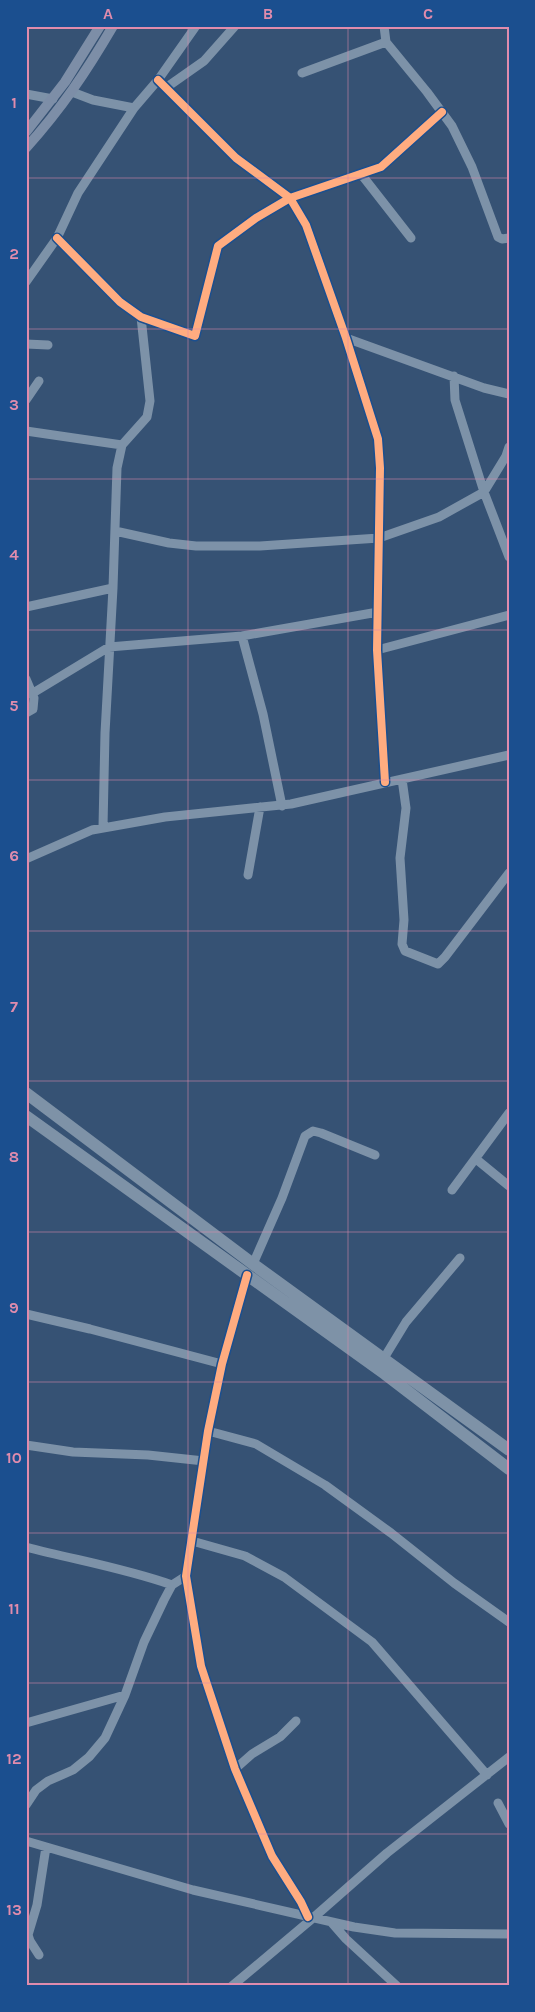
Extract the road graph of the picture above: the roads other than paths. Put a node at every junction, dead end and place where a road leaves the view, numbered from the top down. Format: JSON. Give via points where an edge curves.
{"nodes":[{"id":1,"x":100,"y":26,"type":"edge"},
{"id":2,"x":113,"y":26,"type":"edge"},
{"id":3,"x":196,"y":26,"type":"edge"},
{"id":4,"x":235,"y":26,"type":"edge"},
{"id":5,"x":384,"y":26,"type":"edge"},
{"id":6,"x":386,"y":42,"type":"junction"},
{"id":7,"x":302,"y":73,"type":"dead end"},
{"id":8,"x":158,"y":80,"type":"junction"},
{"id":9,"x":167,"y":87,"type":"junction"},
{"id":10,"x":72,"y":92,"type":"junction"},
{"id":11,"x":26,"y":94,"type":"edge"},
{"id":12,"x":53,"y":99,"type":"junction"},
{"id":13,"x":134,"y":108,"type":"junction"},
{"id":14,"x":442,"y":112,"type":"junction"},
{"id":15,"x":26,"y":132,"type":"edge"},
{"id":16,"x":26,"y":148,"type":"edge"},
{"id":17,"x":361,"y":174,"type":"junction"},
{"id":18,"x":290,"y":198,"type":"junction"},
{"id":19,"x":57,"y":238,"type":"junction"},
{"id":20,"x":411,"y":238,"type":"dead end"},
{"id":21,"x":509,"y":238,"type":"edge"},
{"id":22,"x":26,"y":282,"type":"edge"},
{"id":23,"x":141,"y":317,"type":"junction"},
{"id":24,"x":346,"y":338,"type":"junction"},
{"id":25,"x":26,"y":344,"type":"edge"},
{"id":26,"x":48,"y":345,"type":"dead end"},
{"id":27,"x":454,"y":376,"type":"junction"},
{"id":28,"x":39,"y":381,"type":"dead end"},
{"id":29,"x":509,"y":394,"type":"edge"},
{"id":30,"x":26,"y":400,"type":"edge"},
{"id":31,"x":26,"y":430,"type":"edge"},
{"id":32,"x":122,"y":445,"type":"junction"},
{"id":33,"x":509,"y":447,"type":"edge"},
{"id":34,"x":484,"y":492,"type":"junction"},
{"id":35,"x":115,"y":531,"type":"junction"},
{"id":36,"x":379,"y":538,"type":"junction"},
{"id":37,"x":509,"y":557,"type":"edge"},
{"id":38,"x":113,"y":588,"type":"junction"},
{"id":39,"x":26,"y":607,"type":"edge"},
{"id":40,"x":378,"y":612,"type":"junction"},
{"id":41,"x":509,"y":615,"type":"edge"},
{"id":42,"x":242,"y":636,"type":"junction"},
{"id":43,"x":110,"y":647,"type":"junction"},
{"id":44,"x":377,"y":650,"type":"junction"},
{"id":45,"x":26,"y":679,"type":"edge"},
{"id":46,"x":33,"y":693,"type":"junction"},
{"id":47,"x":26,"y":713,"type":"edge"},
{"id":48,"x":509,"y":755,"type":"edge"},
{"id":49,"x":402,"y":779,"type":"junction"},
{"id":50,"x":385,"y":782,"type":"junction"},
{"id":51,"x":282,"y":806,"type":"junction"},
{"id":52,"x":260,"y":807,"type":"junction"},
{"id":53,"x":103,"y":828,"type":"junction"},
{"id":54,"x":26,"y":859,"type":"edge"},
{"id":55,"x":509,"y":873,"type":"edge"},
{"id":56,"x":248,"y":875,"type":"dead end"},
{"id":57,"x":26,"y":1093,"type":"edge"},
{"id":58,"x":509,"y":1113,"type":"edge"},
{"id":59,"x":26,"y":1116,"type":"edge"},
{"id":60,"x":375,"y":1155,"type":"dead end"},
{"id":61,"x":476,"y":1159,"type":"junction"},
{"id":62,"x":509,"y":1186,"type":"edge"},
{"id":63,"x":452,"y":1190,"type":"dead end"},
{"id":64,"x":460,"y":1258,"type":"dead end"},
{"id":65,"x":250,"y":1270,"type":"junction"},
{"id":66,"x":26,"y":1314,"type":"edge"},
{"id":67,"x":222,"y":1364,"type":"junction"},
{"id":68,"x":380,"y":1364,"type":"junction"},
{"id":69,"x":208,"y":1431,"type":"junction"},
{"id":70,"x":26,"y":1445,"type":"edge"},
{"id":71,"x":509,"y":1450,"type":"edge"},
{"id":72,"x":204,"y":1461,"type":"junction"},
{"id":73,"x":509,"y":1468,"type":"edge"},
{"id":74,"x":192,"y":1541,"type":"junction"},
{"id":75,"x":26,"y":1547,"type":"edge"},
{"id":76,"x":186,"y":1576,"type":"junction"},
{"id":77,"x":172,"y":1585,"type":"junction"},
{"id":78,"x":509,"y":1622,"type":"edge"},
{"id":79,"x":125,"y":1695,"type":"junction"},
{"id":80,"x":296,"y":1722,"type":"dead end"},
{"id":81,"x":26,"y":1723,"type":"edge"},
{"id":82,"x":509,"y":1757,"type":"edge"},
{"id":83,"x":235,"y":1769,"type":"junction"},
{"id":84,"x":487,"y":1775,"type":"junction"},
{"id":85,"x":498,"y":1803,"type":"dead end"},
{"id":86,"x":26,"y":1805,"type":"edge"},
{"id":87,"x":509,"y":1824,"type":"edge"},
{"id":88,"x":26,"y":1841,"type":"edge"},
{"id":89,"x":46,"y":1847,"type":"junction"},
{"id":90,"x":310,"y":1918,"type":"junction"},
{"id":91,"x":332,"y":1923,"type":"junction"},
{"id":92,"x":509,"y":1934,"type":"edge"},
{"id":93,"x":39,"y":1956,"type":"dead end"},
{"id":94,"x":232,"y":1986,"type":"edge"},
{"id":95,"x":397,"y":1986,"type":"edge"}],
"edges":[{"from":1,"to":12,"type":"main road"},
{"from":2,"to":10,"type":"main road"},
{"from":3,"to":8,"type":"street"},
{"from":4,"to":9,"type":"street","via":[[204,61]]},
{"from":5,"to":6,"type":"street"},
{"from":6,"to":7,"type":"street"},
{"from":6,"to":14,"type":"street"},
{"from":8,"to":9,"type":"street"},
{"from":8,"to":13,"type":"street"},
{"from":9,"to":18,"type":"street","via":[[236,158]]},
{"from":10,"to":13,"type":"street","via":[[92,100]]},
{"from":10,"to":16,"type":"main road"},
{"from":11,"to":12,"type":"street"},
{"from":12,"to":15,"type":"main road"},
{"from":13,"to":19,"type":"street","via":[[78,193]]},
{"from":14,"to":17,"type":"street","via":[[382,167]]},
{"from":14,"to":21,"type":"street","via":[[472,167],[498,237]]},
{"from":17,"to":18,"type":"street"},
{"from":17,"to":20,"type":"street"},
{"from":18,"to":23,"type":"street","via":[[218,246],[195,336]]},
{"from":18,"to":24,"type":"street","via":[[306,225]]},
{"from":19,"to":22,"type":"street"},
{"from":19,"to":23,"type":"street","via":[[120,302]]},
{"from":23,"to":32,"type":"street","via":[[150,401],[147,417]]},
{"from":24,"to":27,"type":"street"},
{"from":24,"to":36,"type":"street","via":[[378,439]]},
{"from":25,"to":26,"type":"street"},
{"from":27,"to":29,"type":"street"},
{"from":27,"to":34,"type":"street","via":[[455,400]]},
{"from":28,"to":30,"type":"street"},
{"from":31,"to":32,"type":"street"},
{"from":32,"to":35,"type":"street","via":[[117,468]]},
{"from":33,"to":34,"type":"street"},
{"from":34,"to":36,"type":"street","via":[[439,517]]},
{"from":34,"to":37,"type":"street"},
{"from":35,"to":36,"type":"street","via":[[169,544],[196,546],[260,546]]},
{"from":35,"to":38,"type":"street"},
{"from":36,"to":40,"type":"street"},
{"from":38,"to":39,"type":"street"},
{"from":38,"to":43,"type":"street"},
{"from":40,"to":42,"type":"street"},
{"from":40,"to":44,"type":"street"},
{"from":41,"to":44,"type":"street"},
{"from":42,"to":43,"type":"street"},
{"from":42,"to":51,"type":"street","via":[[263,714]]},
{"from":43,"to":46,"type":"street"},
{"from":43,"to":53,"type":"street"},
{"from":44,"to":50,"type":"street"},
{"from":45,"to":46,"type":"street"},
{"from":46,"to":47,"type":"street","via":[[33,709]]},
{"from":48,"to":49,"type":"street"},
{"from":49,"to":50,"type":"street"},
{"from":49,"to":55,"type":"street","via":[[406,808],[400,858],[404,920],[402,944],[405,951],[438,964]]},
{"from":50,"to":51,"type":"street"},
{"from":51,"to":52,"type":"street"},
{"from":52,"to":53,"type":"street","via":[[166,817]]},
{"from":52,"to":56,"type":"street"},
{"from":53,"to":54,"type":"street","via":[[83,833]]},
{"from":57,"to":65,"type":"highway"},
{"from":58,"to":61,"type":"street"},
{"from":59,"to":65,"type":"highway"},
{"from":60,"to":65,"type":"street","via":[[321,1133],[313,1131],[305,1136]]},
{"from":61,"to":62,"type":"street"},
{"from":61,"to":63,"type":"street"},
{"from":64,"to":68,"type":"street","via":[[406,1322]]},
{"from":65,"to":67,"type":"street"},
{"from":65,"to":68,"type":"highway"},
{"from":66,"to":67,"type":"street"},
{"from":67,"to":69,"type":"street"},
{"from":68,"to":71,"type":"highway"},
{"from":68,"to":73,"type":"highway"},
{"from":69,"to":72,"type":"street"},
{"from":69,"to":78,"type":"street","via":[[256,1444],[325,1485]]},
{"from":70,"to":72,"type":"street","via":[[73,1452]]},
{"from":72,"to":74,"type":"street"},
{"from":74,"to":76,"type":"street"},
{"from":74,"to":84,"type":"street","via":[[245,1556],[284,1577],[372,1642]]},
{"from":75,"to":77,"type":"street","via":[[137,1572]]},
{"from":76,"to":77,"type":"street"},
{"from":76,"to":83,"type":"street","via":[[201,1666]]},
{"from":77,"to":79,"type":"street","via":[[144,1642]]},
{"from":79,"to":81,"type":"street"},
{"from":79,"to":86,"type":"street","via":[[105,1738],[90,1757],[73,1770],[48,1781],[36,1790]]},
{"from":80,"to":83,"type":"street"},
{"from":82,"to":84,"type":"street"},
{"from":83,"to":90,"type":"street","via":[[272,1856]]},
{"from":84,"to":90,"type":"street","via":[[386,1853]]},
{"from":85,"to":87,"type":"street"},
{"from":88,"to":89,"type":"street"},
{"from":89,"to":90,"type":"street","via":[[193,1890]]},
{"from":89,"to":93,"type":"street","via":[[37,1905],[28,1935]]},
{"from":90,"to":91,"type":"street"},
{"from":90,"to":94,"type":"street"},
{"from":91,"to":92,"type":"street","via":[[395,1934]]},
{"from":91,"to":95,"type":"street"}]}
